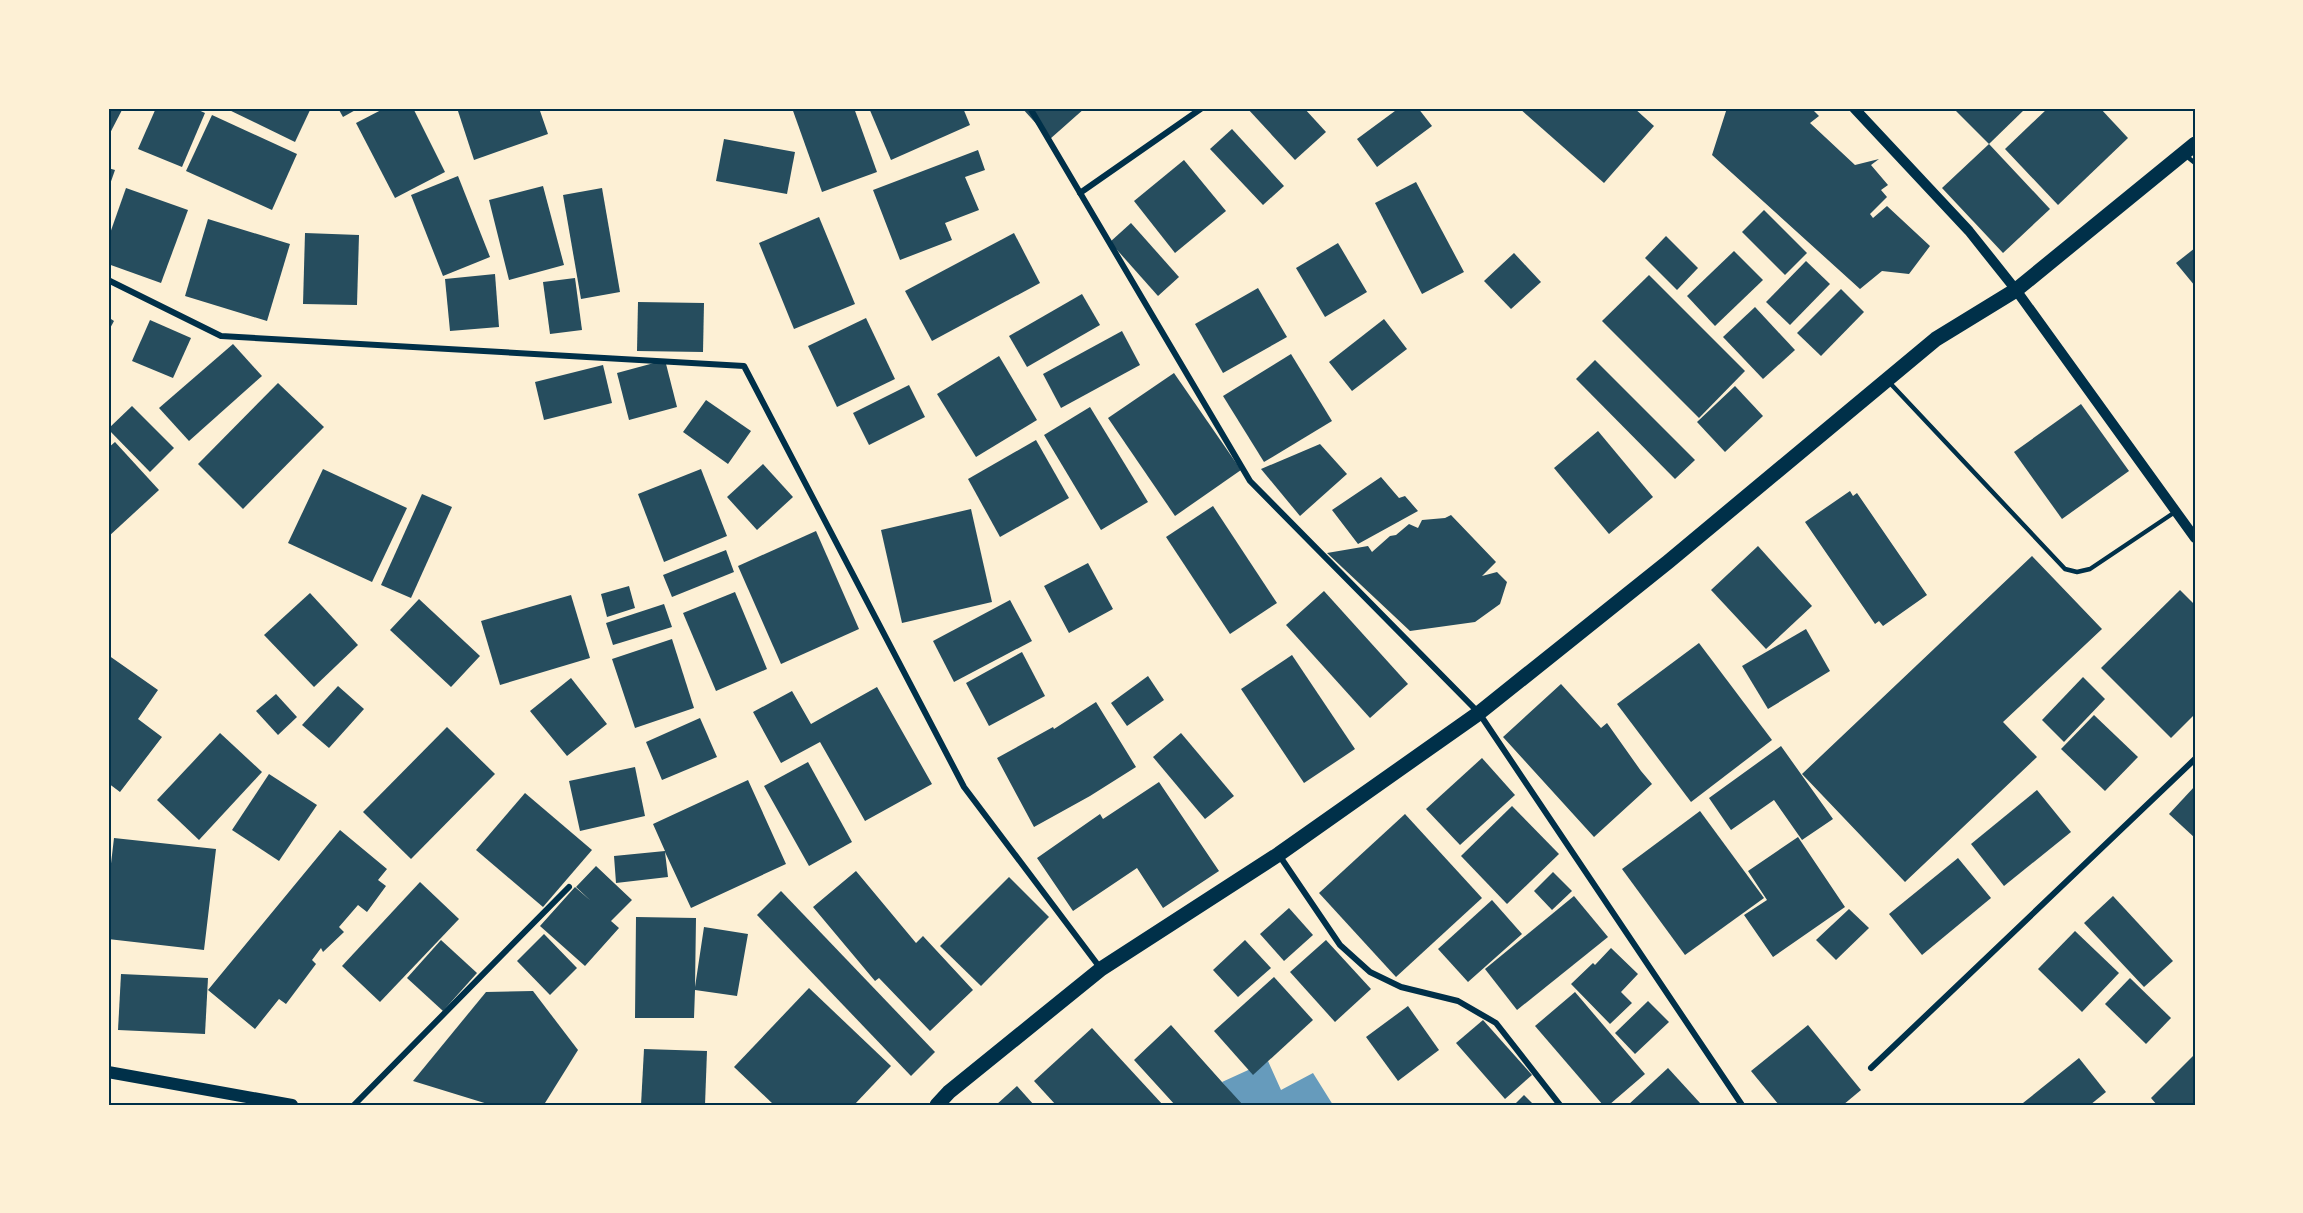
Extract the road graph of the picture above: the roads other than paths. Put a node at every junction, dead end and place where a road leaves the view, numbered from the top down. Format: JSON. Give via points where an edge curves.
{"nodes":[{"id":1,"x":1030,"y":108,"type":"edge"},
{"id":2,"x":1202,"y":108,"type":"edge"},
{"id":3,"x":1854,"y":108,"type":"edge"},
{"id":4,"x":2191,"y":153,"type":"edge"},
{"id":5,"x":1080,"y":193,"type":"junction"},
{"id":6,"x":108,"y":280,"type":"edge"},
{"id":7,"x":2016,"y":290,"type":"junction"},
{"id":8,"x":1887,"y":380,"type":"junction"},
{"id":9,"x":2176,"y":511,"type":"junction"},
{"id":10,"x":2195,"y":538,"type":"edge"},
{"id":11,"x":1479,"y":712,"type":"junction"},
{"id":12,"x":2195,"y":759,"type":"edge"},
{"id":13,"x":1279,"y":854,"type":"junction"},
{"id":14,"x":569,"y":887,"type":"dead end"},
{"id":15,"x":1101,"y":969,"type":"junction"},
{"id":16,"x":1871,"y":1068,"type":"dead end"},
{"id":17,"x":108,"y":1072,"type":"edge"},
{"id":18,"x":292,"y":1105,"type":"edge"},
{"id":19,"x":354,"y":1105,"type":"edge"},
{"id":20,"x":937,"y":1105,"type":"edge"},
{"id":21,"x":1560,"y":1105,"type":"edge"},
{"id":22,"x":1742,"y":1105,"type":"edge"}],
"edges":[{"from":1,"to":5,"type":"street"},
{"from":2,"to":5,"type":"street"},
{"from":3,"to":7,"type":"street","via":[[1969,231]]},
{"from":4,"to":7,"type":"main road"},
{"from":5,"to":11,"type":"street","via":[[1250,481]]},
{"from":6,"to":15,"type":"street","via":[[221,336],[744,366],[964,787]]},
{"from":7,"to":8,"type":"main road","via":[[1936,339]]},
{"from":7,"to":9,"type":"street"},
{"from":8,"to":9,"type":"lane","via":[[2066,569],[2090,569]]},
{"from":8,"to":11,"type":"main road"},
{"from":9,"to":10,"type":"street"},
{"from":11,"to":13,"type":"main road"},
{"from":11,"to":22,"type":"street"},
{"from":12,"to":16,"type":"street"},
{"from":13,"to":15,"type":"main road"},
{"from":13,"to":21,"type":"street","via":[[1340,945],[1370,972],[1401,987],[1458,1001],[1496,1023]]},
{"from":14,"to":19,"type":"street"},
{"from":15,"to":20,"type":"main road"},
{"from":17,"to":18,"type":"main road"}]}
